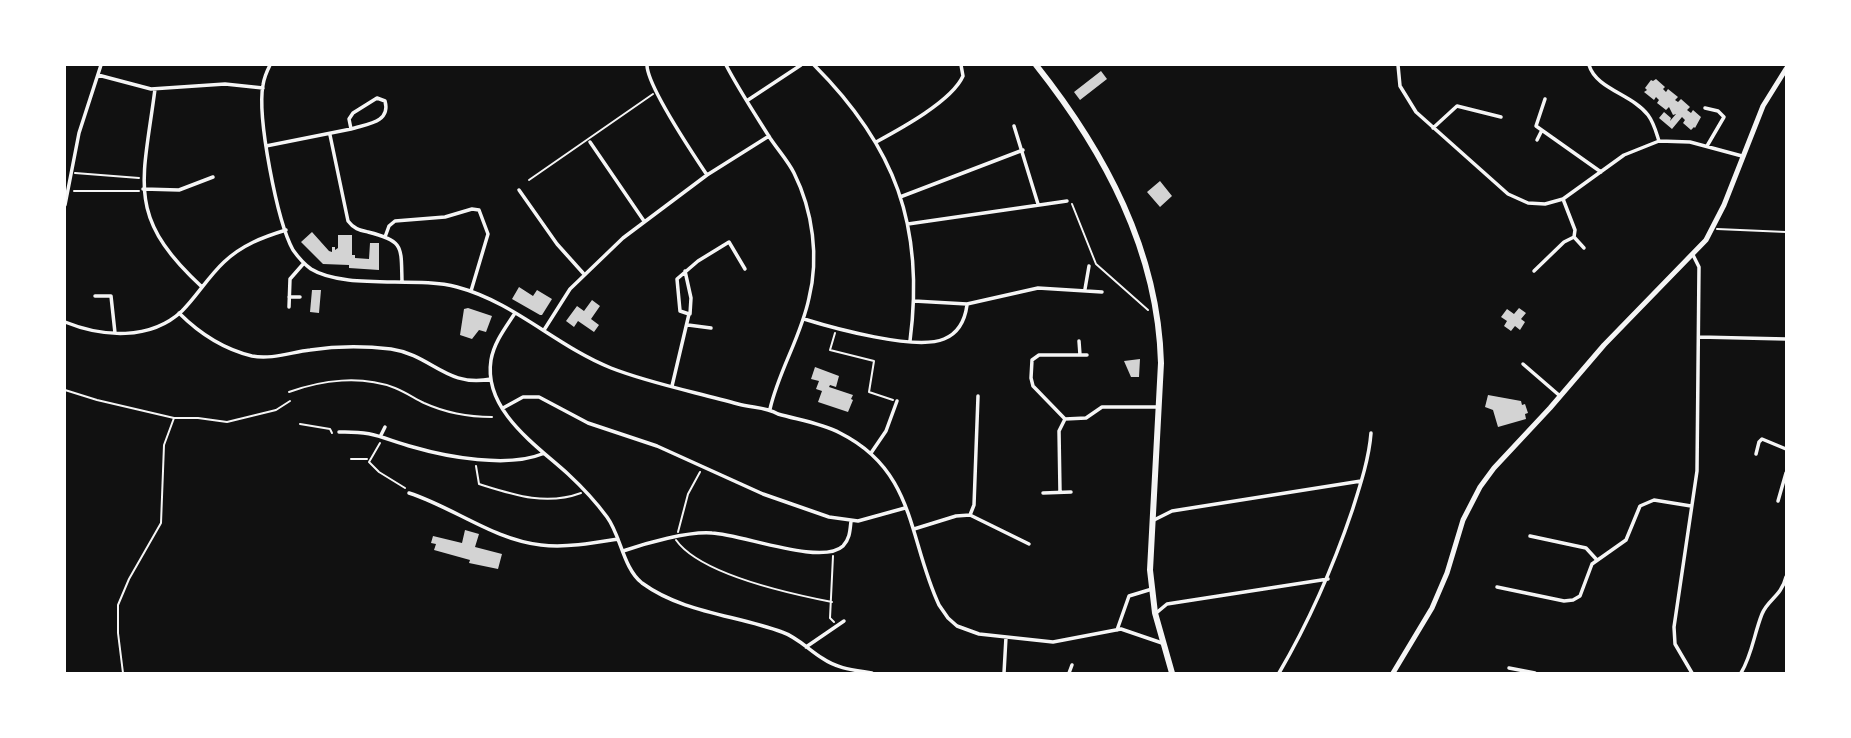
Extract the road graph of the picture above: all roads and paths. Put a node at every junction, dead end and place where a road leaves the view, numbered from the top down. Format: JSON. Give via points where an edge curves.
{"nodes":[{"id":1,"x":101,"y":65,"type":"edge"},
{"id":2,"x":270,"y":65,"type":"edge"},
{"id":3,"x":647,"y":65,"type":"edge"},
{"id":4,"x":726,"y":65,"type":"edge"},
{"id":5,"x":801,"y":65,"type":"edge"},
{"id":6,"x":814,"y":65,"type":"edge"},
{"id":7,"x":961,"y":65,"type":"edge"},
{"id":8,"x":1037,"y":65,"type":"edge"},
{"id":9,"x":1398,"y":65,"type":"edge"},
{"id":10,"x":1588,"y":65,"type":"edge"},
{"id":11,"x":1786,"y":69,"type":"edge"},
{"id":12,"x":98,"y":75,"type":"junction"},
{"id":13,"x":1784,"y":77,"type":"edge"},
{"id":14,"x":263,"y":88,"type":"junction"},
{"id":15,"x":155,"y":89,"type":"junction"},
{"id":16,"x":657,"y":91,"type":"junction"},
{"id":17,"x":1545,"y":99,"type":"dead end"},
{"id":18,"x":748,"y":100,"type":"junction"},
{"id":19,"x":1705,"y":108,"type":"dead end"},
{"id":20,"x":1502,"y":117,"type":"dead end"},
{"id":21,"x":1014,"y":126,"type":"dead end"},
{"id":22,"x":1433,"y":128,"type":"junction"},
{"id":23,"x":351,"y":129,"type":"junction"},
{"id":24,"x":1542,"y":130,"type":"junction"},
{"id":25,"x":330,"y":135,"type":"junction"},
{"id":26,"x":769,"y":136,"type":"junction"},
{"id":27,"x":1537,"y":140,"type":"dead end"},
{"id":28,"x":1659,"y":141,"type":"junction"},
{"id":29,"x":590,"y":142,"type":"dead end"},
{"id":30,"x":876,"y":142,"type":"junction"},
{"id":31,"x":266,"y":146,"type":"junction"},
{"id":32,"x":1707,"y":146,"type":"junction"},
{"id":33,"x":1023,"y":150,"type":"junction"},
{"id":34,"x":1742,"y":156,"type":"junction"},
{"id":35,"x":1601,"y":172,"type":"junction"},
{"id":36,"x":72,"y":173,"type":"junction"},
{"id":37,"x":707,"y":175,"type":"junction"},
{"id":38,"x":213,"y":177,"type":"dead end"},
{"id":39,"x":144,"y":178,"type":"junction"},
{"id":40,"x":529,"y":180,"type":"dead end"},
{"id":41,"x":143,"y":190,"type":"junction"},
{"id":42,"x":519,"y":190,"type":"dead end"},
{"id":43,"x":68,"y":191,"type":"junction"},
{"id":44,"x":900,"y":197,"type":"junction"},
{"id":45,"x":1563,"y":199,"type":"junction"},
{"id":46,"x":65,"y":202,"type":"edge"},
{"id":47,"x":1069,"y":202,"type":"joint"},
{"id":48,"x":1038,"y":204,"type":"junction"},
{"id":49,"x":644,"y":220,"type":"junction"},
{"id":50,"x":908,"y":224,"type":"junction"},
{"id":51,"x":1713,"y":228,"type":"junction"},
{"id":52,"x":286,"y":230,"type":"junction"},
{"id":53,"x":1786,"y":232,"type":"edge"},
{"id":54,"x":385,"y":236,"type":"junction"},
{"id":55,"x":1574,"y":237,"type":"junction"},
{"id":56,"x":1584,"y":248,"type":"dead end"},
{"id":57,"x":1693,"y":255,"type":"junction"},
{"id":58,"x":304,"y":263,"type":"junction"},
{"id":59,"x":1089,"y":266,"type":"dead end"},
{"id":60,"x":745,"y":270,"type":"dead end"},
{"id":61,"x":685,"y":271,"type":"junction"},
{"id":62,"x":1534,"y":271,"type":"dead end"},
{"id":63,"x":583,"y":274,"type":"junction"},
{"id":64,"x":402,"y":281,"type":"junction"},
{"id":65,"x":202,"y":287,"type":"junction"},
{"id":66,"x":1085,"y":289,"type":"junction"},
{"id":67,"x":471,"y":291,"type":"junction"},
{"id":68,"x":1102,"y":292,"type":"dead end"},
{"id":69,"x":95,"y":296,"type":"dead end"},
{"id":70,"x":289,"y":297,"type":"junction"},
{"id":71,"x":300,"y":297,"type":"dead end"},
{"id":72,"x":914,"y":301,"type":"junction"},
{"id":73,"x":967,"y":304,"type":"junction"},
{"id":74,"x":289,"y":307,"type":"dead end"},
{"id":75,"x":179,"y":313,"type":"junction"},
{"id":76,"x":515,"y":313,"type":"junction"},
{"id":77,"x":690,"y":314,"type":"junction"},
{"id":78,"x":1157,"y":314,"type":"junction"},
{"id":79,"x":804,"y":319,"type":"junction"},
{"id":80,"x":65,"y":322,"type":"edge"},
{"id":81,"x":688,"y":325,"type":"junction"},
{"id":82,"x":711,"y":328,"type":"dead end"},
{"id":83,"x":836,"y":328,"type":"junction"},
{"id":84,"x":544,"y":330,"type":"junction"},
{"id":85,"x":116,"y":333,"type":"junction"},
{"id":86,"x":1699,"y":337,"type":"junction"},
{"id":87,"x":1786,"y":339,"type":"edge"},
{"id":88,"x":910,"y":341,"type":"junction"},
{"id":89,"x":1079,"y":341,"type":"dead end"},
{"id":90,"x":1080,"y":355,"type":"junction"},
{"id":91,"x":1087,"y":355,"type":"dead end"},
{"id":92,"x":1523,"y":364,"type":"dead end"},
{"id":93,"x":491,"y":379,"type":"junction"},
{"id":94,"x":672,"y":386,"type":"junction"},
{"id":95,"x":65,"y":390,"type":"edge"},
{"id":96,"x":289,"y":392,"type":"dead end"},
{"id":97,"x":978,"y":396,"type":"dead end"},
{"id":98,"x":1560,"y":396,"type":"junction"},
{"id":99,"x":290,"y":401,"type":"dead end"},
{"id":100,"x":897,"y":401,"type":"joint"},
{"id":101,"x":1159,"y":407,"type":"junction"},
{"id":102,"x":503,"y":408,"type":"junction"},
{"id":103,"x":770,"y":409,"type":"junction"},
{"id":104,"x":492,"y":417,"type":"dead end"},
{"id":105,"x":174,"y":418,"type":"junction"},
{"id":106,"x":1065,"y":419,"type":"junction"},
{"id":107,"x":300,"y":424,"type":"dead end"},
{"id":108,"x":384,"y":427,"type":"dead end"},
{"id":109,"x":332,"y":432,"type":"dead end"},
{"id":110,"x":339,"y":432,"type":"dead end"},
{"id":111,"x":1371,"y":433,"type":"dead end"},
{"id":112,"x":380,"y":435,"type":"junction"},
{"id":113,"x":1786,"y":449,"type":"edge"},
{"id":114,"x":871,"y":453,"type":"junction"},
{"id":115,"x":542,"y":454,"type":"junction"},
{"id":116,"x":1756,"y":454,"type":"dead end"},
{"id":117,"x":474,"y":458,"type":"junction"},
{"id":118,"x":351,"y":459,"type":"dead end"},
{"id":119,"x":368,"y":459,"type":"junction"},
{"id":120,"x":703,"y":466,"type":"junction"},
{"id":121,"x":1786,"y":473,"type":"edge"},
{"id":122,"x":1361,"y":481,"type":"junction"},
{"id":123,"x":585,"y":491,"type":"junction"},
{"id":124,"x":1060,"y":492,"type":"junction"},
{"id":125,"x":1072,"y":492,"type":"dead end"},
{"id":126,"x":409,"y":493,"type":"joint"},
{"id":127,"x":1043,"y":493,"type":"dead end"},
{"id":128,"x":1778,"y":501,"type":"dead end"},
{"id":129,"x":1691,"y":506,"type":"junction"},
{"id":130,"x":906,"y":507,"type":"junction"},
{"id":131,"x":970,"y":515,"type":"junction"},
{"id":132,"x":851,"y":521,"type":"junction"},
{"id":133,"x":1152,"y":521,"type":"junction"},
{"id":134,"x":680,"y":527,"type":"dead end"},
{"id":135,"x":914,"y":529,"type":"junction"},
{"id":136,"x":1530,"y":536,"type":"dead end"},
{"id":137,"x":676,"y":538,"type":"junction"},
{"id":138,"x":618,"y":539,"type":"junction"},
{"id":139,"x":1029,"y":544,"type":"dead end"},
{"id":140,"x":623,"y":551,"type":"junction"},
{"id":141,"x":831,"y":552,"type":"junction"},
{"id":142,"x":1597,"y":560,"type":"junction"},
{"id":143,"x":1786,"y":577,"type":"edge"},
{"id":144,"x":1328,"y":579,"type":"junction"},
{"id":145,"x":1497,"y":587,"type":"dead end"},
{"id":146,"x":1152,"y":589,"type":"junction"},
{"id":147,"x":832,"y":602,"type":"junction"},
{"id":148,"x":1155,"y":614,"type":"junction"},
{"id":149,"x":844,"y":621,"type":"dead end"},
{"id":150,"x":836,"y":626,"type":"junction"},
{"id":151,"x":1117,"y":630,"type":"junction"},
{"id":152,"x":1006,"y":637,"type":"junction"},
{"id":153,"x":1164,"y":644,"type":"junction"},
{"id":154,"x":806,"y":647,"type":"junction"},
{"id":155,"x":1072,"y":665,"type":"dead end"},
{"id":156,"x":1509,"y":668,"type":"dead end"},
{"id":157,"x":123,"y":673,"type":"edge"},
{"id":158,"x":872,"y":673,"type":"edge"},
{"id":159,"x":1004,"y":673,"type":"edge"},
{"id":160,"x":1069,"y":673,"type":"edge"},
{"id":161,"x":1172,"y":673,"type":"edge"},
{"id":162,"x":1279,"y":673,"type":"edge"},
{"id":163,"x":1393,"y":673,"type":"edge"},
{"id":164,"x":1535,"y":673,"type":"edge"},
{"id":165,"x":1692,"y":673,"type":"edge"},
{"id":166,"x":1741,"y":673,"type":"edge"}],
"edges":[{"from":1,"to":12,"type":"street"},
{"from":2,"to":14,"type":"street"},
{"from":3,"to":16,"type":"street"},
{"from":4,"to":18,"type":"street"},
{"from":5,"to":18,"type":"street"},
{"from":6,"to":30,"type":"street","via":[[856,110]]},
{"from":7,"to":30,"type":"street","via":[[963,76],[955,88],[919,117]]},
{"from":8,"to":78,"type":"main road","via":[[1068,106],[1127,211]]},
{"from":9,"to":22,"type":"street","via":[[1405,96]]},
{"from":10,"to":28,"type":"street","via":[[1600,82],[1643,109]]},
{"from":11,"to":13,"type":"main road"},
{"from":12,"to":15,"type":"street"},
{"from":12,"to":36,"type":"street"},
{"from":13,"to":34,"type":"main road","via":[[1768,96]]},
{"from":14,"to":15,"type":"street","via":[[225,84]]},
{"from":14,"to":31,"type":"street"},
{"from":15,"to":39,"type":"street"},
{"from":16,"to":37,"type":"street"},
{"from":16,"to":40,"type":"path"},
{"from":17,"to":24,"type":"street","via":[[1536,126]]},
{"from":18,"to":26,"type":"street"},
{"from":19,"to":32,"type":"street","via":[[1724,117]]},
{"from":20,"to":22,"type":"street","via":[[1457,106]]},
{"from":21,"to":33,"type":"street"},
{"from":22,"to":45,"type":"street","via":[[1513,197],[1540,204]]},
{"from":23,"to":23,"type":"street","via":[[353,113],[377,98],[385,101],[384,117]]},
{"from":23,"to":25,"type":"street"},
{"from":24,"to":27,"type":"street"},
{"from":24,"to":35,"type":"street"},
{"from":25,"to":31,"type":"street"},
{"from":25,"to":54,"type":"street","via":[[348,222],[358,230]]},
{"from":26,"to":37,"type":"street"},
{"from":26,"to":79,"type":"street","via":[[796,177],[812,230],[812,276]]},
{"from":28,"to":32,"type":"street"},
{"from":28,"to":35,"type":"street","via":[[1624,155]]},
{"from":29,"to":49,"type":"street"},
{"from":30,"to":44,"type":"street"},
{"from":31,"to":52,"type":"street"},
{"from":32,"to":34,"type":"street"},
{"from":33,"to":44,"type":"street"},
{"from":33,"to":48,"type":"street"},
{"from":34,"to":51,"type":"main road"},
{"from":35,"to":45,"type":"street"},
{"from":36,"to":39,"type":"path"},
{"from":36,"to":43,"type":"street"},
{"from":37,"to":49,"type":"street"},
{"from":38,"to":41,"type":"street","via":[[180,190]]},
{"from":39,"to":41,"type":"street"},
{"from":41,"to":43,"type":"path"},
{"from":41,"to":65,"type":"street","via":[[157,236]]},
{"from":42,"to":63,"type":"street"},
{"from":43,"to":46,"type":"street"},
{"from":44,"to":50,"type":"street"},
{"from":45,"to":55,"type":"street"},
{"from":47,"to":48,"type":"street"},
{"from":47,"to":78,"type":"path","via":[[1096,264]]},
{"from":48,"to":50,"type":"street"},
{"from":49,"to":63,"type":"street"},
{"from":50,"to":72,"type":"street"},
{"from":51,"to":53,"type":"path"},
{"from":51,"to":57,"type":"main road"},
{"from":52,"to":58,"type":"street"},
{"from":52,"to":65,"type":"street","via":[[244,246]]},
{"from":54,"to":64,"type":"street","via":[[399,248]]},
{"from":54,"to":67,"type":"street","via":[[392,222],[472,209],[481,212],[488,234]]},
{"from":55,"to":56,"type":"street"},
{"from":55,"to":62,"type":"street"},
{"from":57,"to":86,"type":"street","via":[[1699,267]]},
{"from":57,"to":98,"type":"main road","via":[[1637,308]]},
{"from":58,"to":64,"type":"street","via":[[332,278]]},
{"from":58,"to":70,"type":"street","via":[[290,279]]},
{"from":59,"to":66,"type":"street"},
{"from":60,"to":61,"type":"street","via":[[729,242]]},
{"from":61,"to":77,"type":"street"},
{"from":61,"to":77,"type":"street","via":[[676,284],[680,311]]},
{"from":63,"to":84,"type":"street"},
{"from":64,"to":67,"type":"street"},
{"from":65,"to":75,"type":"street"},
{"from":66,"to":68,"type":"street"},
{"from":66,"to":73,"type":"street","via":[[1030,289]]},
{"from":67,"to":76,"type":"street"},
{"from":69,"to":85,"type":"street","via":[[111,296]]},
{"from":70,"to":71,"type":"street"},
{"from":70,"to":74,"type":"street"},
{"from":72,"to":73,"type":"street"},
{"from":72,"to":88,"type":"street"},
{"from":73,"to":88,"type":"street","via":[[964,319],[948,337],[930,343]]},
{"from":75,"to":85,"type":"street","via":[[148,330]]},
{"from":75,"to":93,"type":"street","via":[[215,342],[256,357],[371,347],[414,354],[456,379]]},
{"from":76,"to":84,"type":"street"},
{"from":76,"to":93,"type":"street","via":[[495,346]]},
{"from":77,"to":81,"type":"street"},
{"from":78,"to":101,"type":"main road"},
{"from":79,"to":83,"type":"street"},
{"from":79,"to":103,"type":"street"},
{"from":80,"to":85,"type":"street"},
{"from":81,"to":82,"type":"street"},
{"from":81,"to":94,"type":"street"},
{"from":83,"to":88,"type":"street"},
{"from":83,"to":100,"type":"path","via":[[830,350],[874,361],[869,392]]},
{"from":84,"to":94,"type":"street","via":[[602,364]]},
{"from":86,"to":87,"type":"street"},
{"from":86,"to":129,"type":"street","via":[[1697,471]]},
{"from":89,"to":90,"type":"street"},
{"from":90,"to":91,"type":"street"},
{"from":90,"to":106,"type":"street","via":[[1039,355],[1031,362],[1033,386]]},
{"from":92,"to":98,"type":"street"},
{"from":93,"to":102,"type":"street"},
{"from":94,"to":103,"type":"street"},
{"from":95,"to":105,"type":"path"},
{"from":96,"to":104,"type":"path","via":[[332,381],[378,383],[440,409]]},
{"from":97,"to":131,"type":"street"},
{"from":98,"to":163,"type":"main road","via":[[1476,493],[1432,608]]},
{"from":99,"to":105,"type":"path","via":[[276,410],[234,422]]},
{"from":100,"to":114,"type":"street","via":[[886,431]]},
{"from":101,"to":106,"type":"street","via":[[1108,406],[1086,418]]},
{"from":101,"to":133,"type":"main road"},
{"from":102,"to":115,"type":"street"},
{"from":102,"to":120,"type":"street","via":[[523,397],[539,397],[587,423]]},
{"from":103,"to":114,"type":"street","via":[[835,430]]},
{"from":105,"to":157,"type":"path","via":[[164,445],[161,523],[118,606]]},
{"from":106,"to":124,"type":"street","via":[[1059,431]]},
{"from":107,"to":109,"type":"path"},
{"from":108,"to":112,"type":"street"},
{"from":110,"to":112,"type":"street"},
{"from":111,"to":122,"type":"street"},
{"from":112,"to":117,"type":"street","via":[[416,448]]},
{"from":112,"to":119,"type":"path","via":[[380,443]]},
{"from":113,"to":116,"type":"street","via":[[1762,439]]},
{"from":114,"to":130,"type":"street","via":[[893,477]]},
{"from":115,"to":117,"type":"street","via":[[521,460]]},
{"from":115,"to":123,"type":"street"},
{"from":117,"to":123,"type":"path","via":[[479,484],[510,494],[549,500]]},
{"from":118,"to":119,"type":"path"},
{"from":119,"to":126,"type":"path"},
{"from":120,"to":132,"type":"street","via":[[771,497]]},
{"from":120,"to":134,"type":"path","via":[[688,494]]},
{"from":121,"to":128,"type":"street"},
{"from":122,"to":133,"type":"street","via":[[1172,510]]},
{"from":122,"to":144,"type":"street"},
{"from":123,"to":138,"type":"street"},
{"from":124,"to":125,"type":"street"},
{"from":124,"to":127,"type":"street"},
{"from":126,"to":138,"type":"street","via":[[529,543]]},
{"from":129,"to":142,"type":"street","via":[[1660,500],[1644,503],[1626,540]]},
{"from":129,"to":165,"type":"street","via":[[1674,627],[1675,644]]},
{"from":130,"to":132,"type":"street"},
{"from":130,"to":135,"type":"street"},
{"from":131,"to":135,"type":"street"},
{"from":131,"to":139,"type":"street"},
{"from":132,"to":141,"type":"street","via":[[848,540]]},
{"from":133,"to":146,"type":"main road"},
{"from":135,"to":152,"type":"street","via":[[934,594],[947,618],[967,631]]},
{"from":136,"to":142,"type":"street","via":[[1586,548]]},
{"from":137,"to":140,"type":"street"},
{"from":137,"to":141,"type":"street","via":[[716,533]]},
{"from":137,"to":147,"type":"path","via":[[689,555],[719,571]]},
{"from":138,"to":140,"type":"street"},
{"from":140,"to":154,"type":"street","via":[[636,578],[655,591],[710,614],[785,633]]},
{"from":141,"to":147,"type":"path"},
{"from":142,"to":145,"type":"street","via":[[1589,568],[1582,593],[1573,600]]},
{"from":143,"to":166,"type":"street","via":[[1781,592],[1762,614]]},
{"from":144,"to":148,"type":"street","via":[[1167,604]]},
{"from":144,"to":162,"type":"street"},
{"from":146,"to":148,"type":"main road"},
{"from":146,"to":151,"type":"street","via":[[1129,596]]},
{"from":147,"to":150,"type":"path","via":[[830,618]]},
{"from":148,"to":153,"type":"main road"},
{"from":149,"to":150,"type":"street"},
{"from":150,"to":154,"type":"street"},
{"from":151,"to":152,"type":"street","via":[[1053,642]]},
{"from":151,"to":153,"type":"street"},
{"from":152,"to":159,"type":"street"},
{"from":153,"to":161,"type":"main road"},
{"from":154,"to":158,"type":"street","via":[[841,668]]},
{"from":155,"to":160,"type":"street"},
{"from":156,"to":164,"type":"street"}]}
